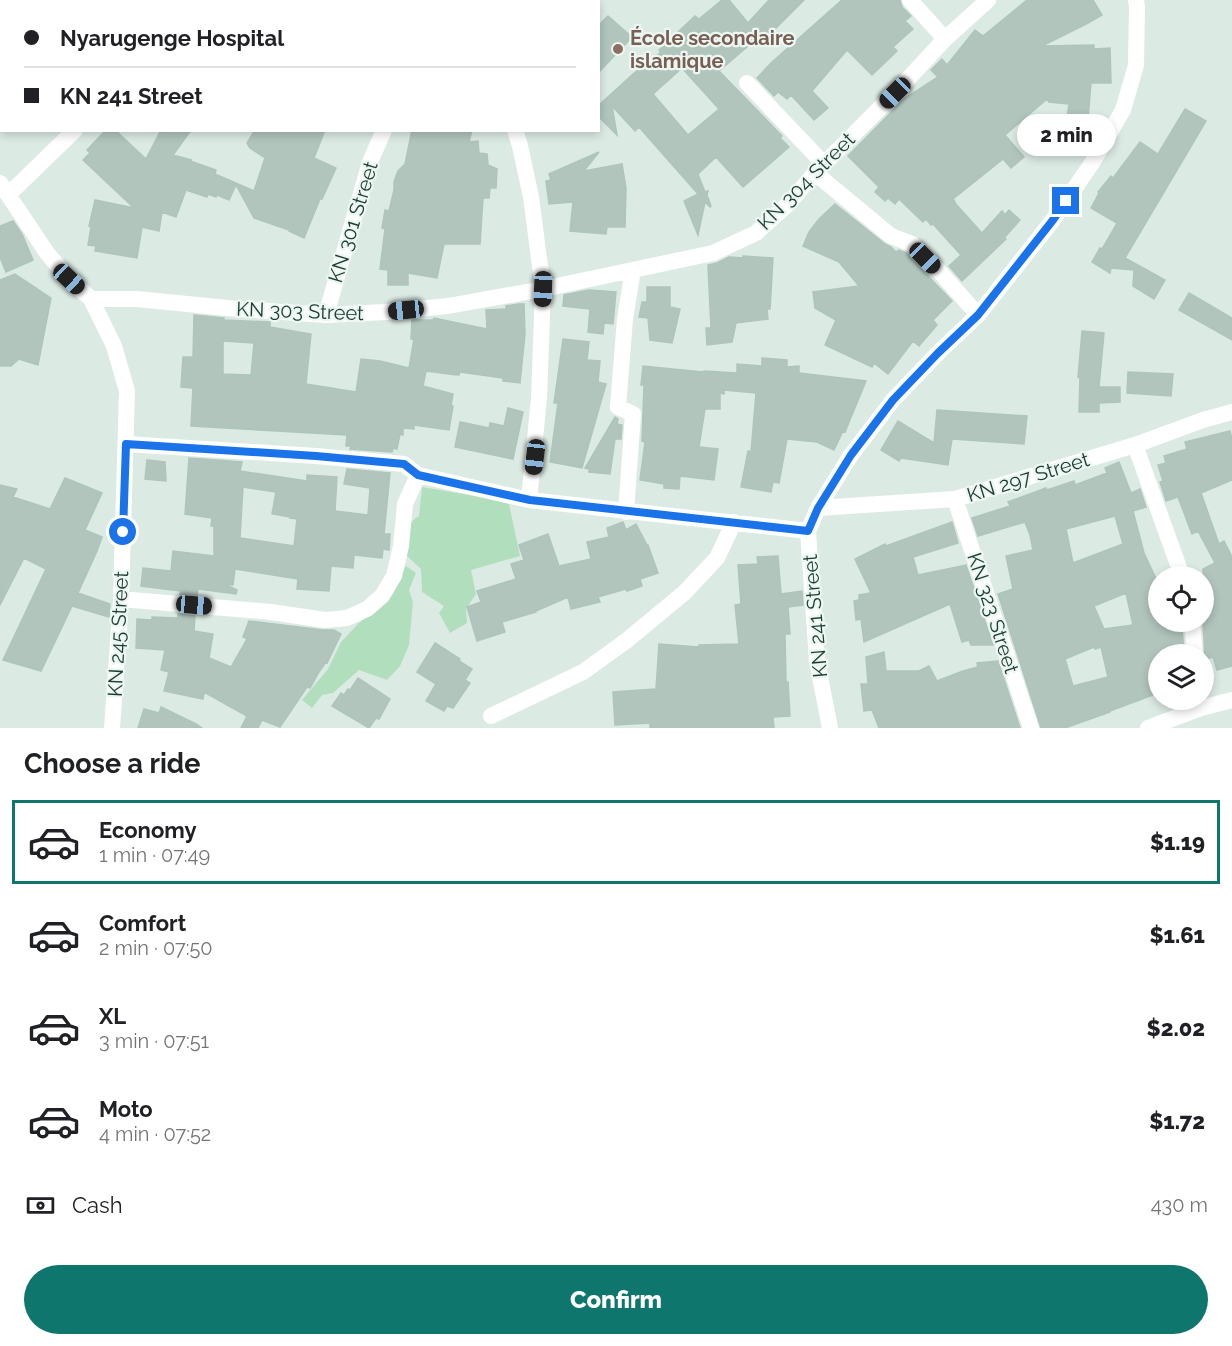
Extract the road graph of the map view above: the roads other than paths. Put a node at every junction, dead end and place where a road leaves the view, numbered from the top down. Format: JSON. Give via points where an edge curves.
{"nodes":[{"id":1,"x":910,"y":0,"type":"edge"},
{"id":2,"x":988,"y":0,"type":"edge"},
{"id":3,"x":1136,"y":0,"type":"edge"},
{"id":4,"x":945,"y":39,"type":"junction"},
{"id":5,"x":747,"y":83,"type":"dead end"},
{"id":6,"x":73,"y":132,"type":"edge"},
{"id":7,"x":383,"y":132,"type":"edge"},
{"id":8,"x":516,"y":132,"type":"edge"},
{"id":9,"x":819,"y":168,"type":"junction"},
{"id":10,"x":4,"y":189,"type":"edge"},
{"id":11,"x":633,"y":270,"type":"junction"},
{"id":12,"x":543,"y":289,"type":"junction"},
{"id":13,"x":91,"y":299,"type":"junction"},
{"id":14,"x":326,"y":315,"type":"junction"},
{"id":15,"x":978,"y":315,"type":"junction"},
{"id":16,"x":1232,"y":412,"type":"edge"},
{"id":17,"x":126,"y":444,"type":"junction"},
{"id":18,"x":1135,"y":445,"type":"junction"},
{"id":19,"x":418,"y":475,"type":"junction"},
{"id":20,"x":955,"y":499,"type":"junction"},
{"id":21,"x":530,"y":500,"type":"junction"},
{"id":22,"x":818,"y":508,"type":"junction"},
{"id":23,"x":626,"y":512,"type":"junction"},
{"id":24,"x":734,"y":522,"type":"junction"},
{"id":25,"x":808,"y":531,"type":"junction"},
{"id":26,"x":1178,"y":566,"type":"edge"},
{"id":27,"x":121,"y":599,"type":"junction"},
{"id":28,"x":1232,"y":700,"type":"edge"},
{"id":29,"x":1214,"y":702,"type":"edge"},
{"id":30,"x":1188,"y":710,"type":"edge"},
{"id":31,"x":491,"y":716,"type":"dead end"},
{"id":32,"x":112,"y":728,"type":"edge"},
{"id":33,"x":830,"y":728,"type":"edge"},
{"id":34,"x":1031,"y":728,"type":"edge"},
{"id":35,"x":1148,"y":728,"type":"edge"}],
"edges":[{"from":1,"to":4,"type":"street"},
{"from":2,"to":4,"type":"street","name":"KN 304 Street"},
{"from":3,"to":15,"type":"street","name":"KN 241 Street","via":[[1136,65],[1123,110],[1053,220]]},
{"from":4,"to":9,"type":"street","name":"KN 304 Street"},
{"from":5,"to":9,"type":"street"},
{"from":6,"to":10,"type":"street"},
{"from":7,"to":14,"type":"street","name":"KN 301 Street","via":[[370,162]]},
{"from":8,"to":12,"type":"street","via":[[531,197]]},
{"from":9,"to":11,"type":"street","name":"KN 304 Street","via":[[756,233],[713,252]]},
{"from":9,"to":15,"type":"street","via":[[891,236],[912,244]]},
{"from":10,"to":13,"type":"street","name":"KN 245 Street","via":[[47,253]]},
{"from":11,"to":12,"type":"street","name":"KN 304 Street"},
{"from":11,"to":23,"type":"street","via":[[618,407],[633,414]]},
{"from":12,"to":14,"type":"street","name":"KN 303 Street","via":[[448,306]]},
{"from":12,"to":21,"type":"street"},
{"from":13,"to":14,"type":"street","name":"KN 303 Street","via":[[137,299]]},
{"from":13,"to":17,"type":"street","name":"KN 245 Street","via":[[114,346],[127,391]]},
{"from":15,"to":22,"type":"street","name":"KN 241 Street","via":[[893,400],[851,455]]},
{"from":16,"to":18,"type":"street","name":"KN 297 Street"},
{"from":17,"to":19,"type":"street","via":[[404,464]]},
{"from":17,"to":27,"type":"street","name":"KN 245 Street"},
{"from":18,"to":20,"type":"street","name":"KN 297 Street"},
{"from":18,"to":26,"type":"street"},
{"from":19,"to":21,"type":"street"},
{"from":19,"to":27,"type":"street","via":[[405,504],[394,576],[382,596],[367,609],[347,618],[325,620]]},
{"from":20,"to":22,"type":"street","name":"KN 297 Street"},
{"from":20,"to":34,"type":"street","name":"KN 323 Street"},
{"from":21,"to":23,"type":"street"},
{"from":22,"to":25,"type":"street","name":"KN 241 Street"},
{"from":23,"to":24,"type":"street"},
{"from":24,"to":25,"type":"street"},
{"from":24,"to":31,"type":"street","via":[[717,558],[684,593],[626,641],[583,672]]},
{"from":25,"to":33,"type":"street","name":"KN 241 Street","via":[[817,661]]},
{"from":27,"to":32,"type":"street","name":"KN 245 Street"},
{"from":28,"to":29,"type":"street"},
{"from":30,"to":35,"type":"street"}]}
